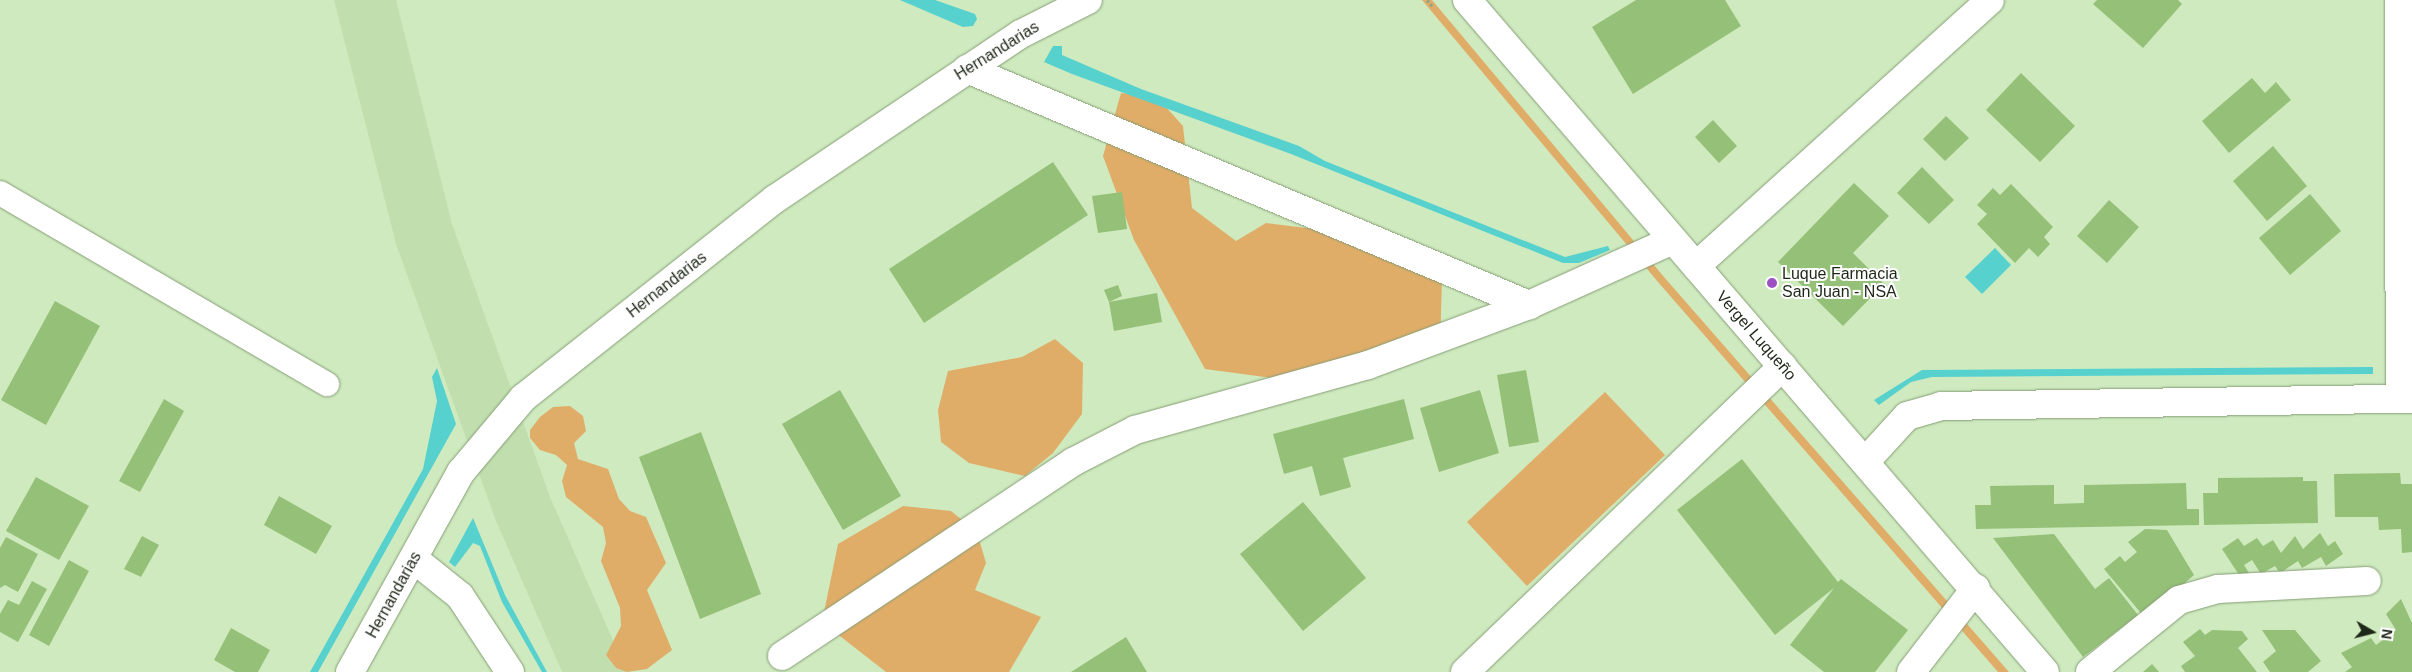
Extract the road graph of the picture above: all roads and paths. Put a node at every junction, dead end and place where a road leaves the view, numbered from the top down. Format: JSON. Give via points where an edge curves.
{"nodes":[{"id":1,"x":1088,"y":0,"type":"edge"},
{"id":2,"x":1467,"y":0,"type":"edge"},
{"id":3,"x":1990,"y":0,"type":"edge"},
{"id":4,"x":2399,"y":0,"type":"edge"},
{"id":5,"x":967,"y":69,"type":"junction"},
{"id":6,"x":0,"y":194,"type":"edge"},
{"id":7,"x":1671,"y":241,"type":"junction"},
{"id":8,"x":1696,"y":266,"type":"junction"},
{"id":9,"x":1529,"y":305,"type":"junction"},
{"id":10,"x":1782,"y":366,"type":"junction"},
{"id":11,"x":327,"y":384,"type":"dead end"},
{"id":12,"x":2406,"y":399,"type":"edge"},
{"id":13,"x":1865,"y":462,"type":"junction"},
{"id":14,"x":414,"y":559,"type":"junction"},
{"id":15,"x":2368,"y":581,"type":"dead end"},
{"id":16,"x":1976,"y":588,"type":"junction"},
{"id":17,"x":782,"y":656,"type":"dead end"},
{"id":18,"x":350,"y":672,"type":"edge"},
{"id":19,"x":510,"y":672,"type":"edge"},
{"id":20,"x":1465,"y":672,"type":"edge"},
{"id":21,"x":1911,"y":672,"type":"edge"},
{"id":22,"x":2045,"y":672,"type":"edge"},
{"id":23,"x":2090,"y":672,"type":"edge"}],
"edges":[{"from":1,"to":5,"type":"street","name":"Hernandarias","via":[[1021,34]]},
{"from":2,"to":7,"type":"street","name":"Vergel Luqueño"},
{"from":3,"to":8,"type":"street"},
{"from":4,"to":12,"type":"street"},
{"from":5,"to":9,"type":"street"},
{"from":5,"to":14,"type":"street","name":"Hernandarias","via":[[776,199],[523,398],[461,472]]},
{"from":6,"to":11,"type":"lane"},
{"from":7,"to":8,"type":"street","name":"Vergel Luqueño"},
{"from":7,"to":9,"type":"street"},
{"from":8,"to":10,"type":"street","name":"Vergel Luqueño"},
{"from":9,"to":17,"type":"street","via":[[1368,365],[1136,430],[1073,462]]},
{"from":10,"to":13,"type":"street","name":"Vergel Luqueño"},
{"from":10,"to":20,"type":"street"},
{"from":12,"to":13,"type":"street","via":[[1940,406],[1907,416]]},
{"from":13,"to":16,"type":"street","name":"Vergel Luqueño"},
{"from":14,"to":18,"type":"street","name":"Hernandarias"},
{"from":14,"to":19,"type":"street","via":[[460,596]]},
{"from":15,"to":23,"type":"street","via":[[2218,589],[2179,600]]},
{"from":16,"to":21,"type":"street"},
{"from":16,"to":22,"type":"street","name":"Vergel Luqueño"}]}
